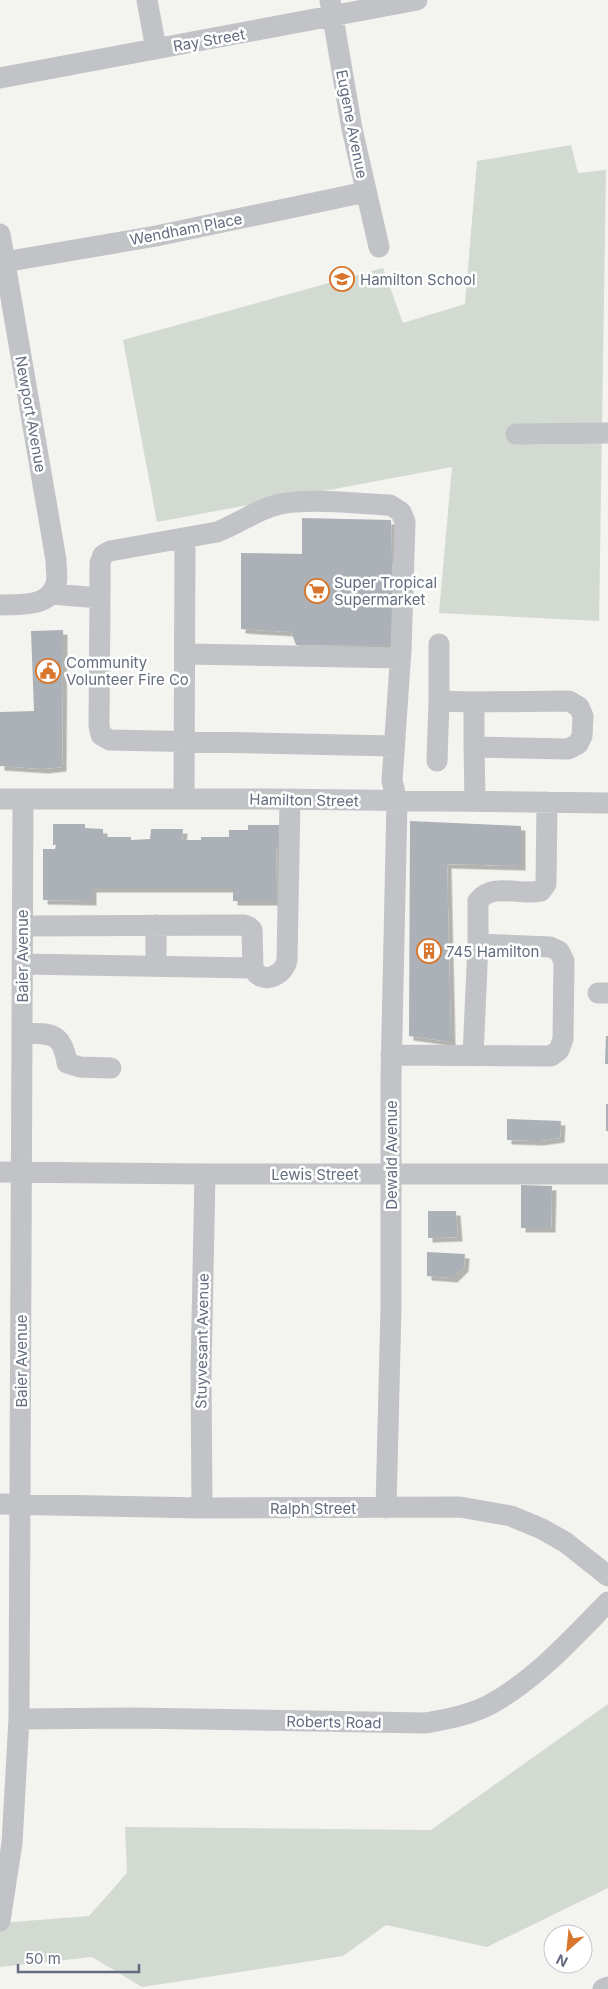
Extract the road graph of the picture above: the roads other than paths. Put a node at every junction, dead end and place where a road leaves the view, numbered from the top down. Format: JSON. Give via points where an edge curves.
{"nodes":[{"id":1,"x":147,"y":0,"type":"edge"},
{"id":2,"x":417,"y":0,"type":"edge"},
{"id":3,"x":331,"y":9,"type":"edge"},
{"id":4,"x":156,"y":50,"type":"junction"},
{"id":5,"x":0,"y":78,"type":"edge"},
{"id":6,"x":366,"y":192,"type":"junction"},
{"id":7,"x":0,"y":234,"type":"edge"},
{"id":8,"x":379,"y":247,"type":"dead end"},
{"id":9,"x":4,"y":262,"type":"junction"},
{"id":10,"x":608,"y":433,"type":"edge"},
{"id":11,"x":516,"y":434,"type":"dead end"},
{"id":12,"x":185,"y":539,"type":"junction"},
{"id":13,"x":51,"y":594,"type":"junction"},
{"id":14,"x":100,"y":598,"type":"junction"},
{"id":15,"x":0,"y":605,"type":"edge"},
{"id":16,"x":440,"y":644,"type":"dead end"},
{"id":17,"x":185,"y":654,"type":"junction"},
{"id":18,"x":400,"y":658,"type":"junction"},
{"id":19,"x":439,"y":701,"type":"junction"},
{"id":20,"x":474,"y":702,"type":"junction"},
{"id":21,"x":185,"y":741,"type":"junction"},
{"id":22,"x":394,"y":746,"type":"junction"},
{"id":23,"x":474,"y":747,"type":"junction"},
{"id":24,"x":438,"y":761,"type":"dead end"},
{"id":25,"x":184,"y":799,"type":"junction"},
{"id":26,"x":290,"y":799,"type":"junction"},
{"id":27,"x":0,"y":800,"type":"edge"},
{"id":28,"x":23,"y":800,"type":"junction"},
{"id":29,"x":397,"y":801,"type":"junction"},
{"id":30,"x":475,"y":802,"type":"junction"},
{"id":31,"x":547,"y":802,"type":"junction"},
{"id":32,"x":608,"y":802,"type":"edge"},
{"id":33,"x":156,"y":925,"type":"junction"},
{"id":34,"x":23,"y":926,"type":"junction"},
{"id":35,"x":478,"y":944,"type":"junction"},
{"id":36,"x":22,"y":964,"type":"junction"},
{"id":37,"x":156,"y":966,"type":"junction"},
{"id":38,"x":253,"y":968,"type":"junction"},
{"id":39,"x":22,"y":1033,"type":"junction"},
{"id":40,"x":391,"y":1055,"type":"junction"},
{"id":41,"x":473,"y":1056,"type":"junction"},
{"id":42,"x":111,"y":1068,"type":"dead end"},
{"id":43,"x":0,"y":1172,"type":"edge"},
{"id":44,"x":21,"y":1172,"type":"junction"},
{"id":45,"x":204,"y":1174,"type":"junction"},
{"id":46,"x":391,"y":1174,"type":"junction"},
{"id":47,"x":608,"y":1174,"type":"edge"},
{"id":48,"x":10,"y":1504,"type":"edge"},
{"id":49,"x":202,"y":1508,"type":"junction"},
{"id":50,"x":386,"y":1508,"type":"junction"},
{"id":51,"x":608,"y":1576,"type":"edge"},
{"id":52,"x":608,"y":1602,"type":"edge"},
{"id":53,"x":19,"y":1720,"type":"junction"},
{"id":54,"x":6,"y":1843,"type":"edge"},
{"id":55,"x":0,"y":1921,"type":"edge"},
{"id":56,"x":608,"y":1987,"type":"edge"},
{"id":57,"x":603,"y":1989,"type":"edge"}],
"edges":[{"from":1,"to":4,"type":"street"},
{"from":2,"to":3,"type":"street","name":"Ray Street"},
{"from":3,"to":4,"type":"street","name":"Ray Street"},
{"from":3,"to":6,"type":"street","name":"Eugene Avenue"},
{"from":4,"to":5,"type":"street","name":"Ray Street"},
{"from":6,"to":8,"type":"street","name":"Eugene Avenue"},
{"from":6,"to":9,"type":"street","name":"Wendham Place","via":[[156,236]]},
{"from":7,"to":9,"type":"street","name":"Newport Avenue"},
{"from":9,"to":13,"type":"street","name":"Newport Avenue","via":[[56,560],[56,584]]},
{"from":10,"to":11,"type":"street"},
{"from":12,"to":14,"type":"street","name":"Dewald Avenue","via":[[110,551],[103,555]]},
{"from":12,"to":17,"type":"street"},
{"from":12,"to":18,"type":"street","name":"Dewald Avenue","via":[[217,532],[270,507],[294,501],[390,506],[401,512],[405,522]]},
{"from":13,"to":14,"type":"street"},
{"from":13,"to":15,"type":"street","via":[[34,603]]},
{"from":14,"to":21,"type":"street","via":[[98,726],[102,734],[110,740]]},
{"from":16,"to":19,"type":"street"},
{"from":17,"to":18,"type":"street"},
{"from":17,"to":21,"type":"street"},
{"from":18,"to":22,"type":"street","name":"Dewald Avenue"},
{"from":19,"to":20,"type":"street"},
{"from":19,"to":24,"type":"street"},
{"from":20,"to":23,"type":"street"},
{"from":20,"to":23,"type":"street","via":[[569,701],[579,707],[583,716],[582,736],[578,744],[568,749]]},
{"from":21,"to":22,"type":"street"},
{"from":21,"to":25,"type":"street"},
{"from":22,"to":29,"type":"street","name":"Dewald Avenue","via":[[392,781]]},
{"from":23,"to":30,"type":"street"},
{"from":25,"to":26,"type":"street","name":"Hamilton Street"},
{"from":25,"to":28,"type":"street","name":"Hamilton Street"},
{"from":26,"to":29,"type":"street","name":"Hamilton Street"},
{"from":26,"to":38,"type":"street","via":[[286,966],[268,978],[261,977]]},
{"from":27,"to":28,"type":"street","name":"Hamilton Street"},
{"from":28,"to":34,"type":"street","name":"Baier Avenue"},
{"from":29,"to":30,"type":"street","name":"Hamilton Street"},
{"from":29,"to":40,"type":"street","name":"Dewald Avenue"},
{"from":30,"to":31,"type":"street","name":"Hamilton Street"},
{"from":31,"to":32,"type":"street","name":"Hamilton Street"},
{"from":31,"to":35,"type":"street","via":[[546,884],[541,891],[533,893],[494,891],[484,894],[478,901]]},
{"from":33,"to":34,"type":"street"},
{"from":33,"to":37,"type":"street"},
{"from":33,"to":38,"type":"street","via":[[250,927],[253,933]]},
{"from":34,"to":36,"type":"street","name":"Baier Avenue"},
{"from":35,"to":41,"type":"street"},
{"from":35,"to":41,"type":"street","via":[[550,947],[559,951],[564,961],[563,1039],[559,1050],[551,1056]]},
{"from":36,"to":37,"type":"street"},
{"from":36,"to":39,"type":"street","name":"Baier Avenue"},
{"from":37,"to":38,"type":"street"},
{"from":39,"to":42,"type":"street","via":[[51,1034],[58,1039],[67,1063],[73,1066]]},
{"from":39,"to":44,"type":"street","name":"Baier Avenue"},
{"from":40,"to":41,"type":"street"},
{"from":40,"to":46,"type":"street","name":"Dewald Avenue"},
{"from":43,"to":44,"type":"street","name":"Lewis Street"},
{"from":44,"to":45,"type":"street","name":"Lewis Street"},
{"from":44,"to":48,"type":"street","name":"Baier Avenue"},
{"from":45,"to":46,"type":"street","name":"Lewis Street"},
{"from":45,"to":49,"type":"street","name":"Stuyvesant Avenue"},
{"from":46,"to":47,"type":"street","name":"Lewis Street"},
{"from":46,"to":50,"type":"street","name":"Dewald Avenue"},
{"from":48,"to":49,"type":"street","name":"Ralph Street"},
{"from":48,"to":53,"type":"street","name":"Baier Avenue"},
{"from":49,"to":50,"type":"street","name":"Ralph Street"},
{"from":50,"to":51,"type":"street","name":"Ralph Street","via":[[460,1507],[511,1516],[565,1542]]},
{"from":52,"to":53,"type":"street","name":"Roberts Road","via":[[533,1675],[488,1705],[449,1719],[426,1723],[133,1718]]},
{"from":53,"to":54,"type":"street","name":"Baier Avenue"},
{"from":54,"to":55,"type":"street","name":"Baier Avenue"},
{"from":56,"to":57,"type":"street"}]}
